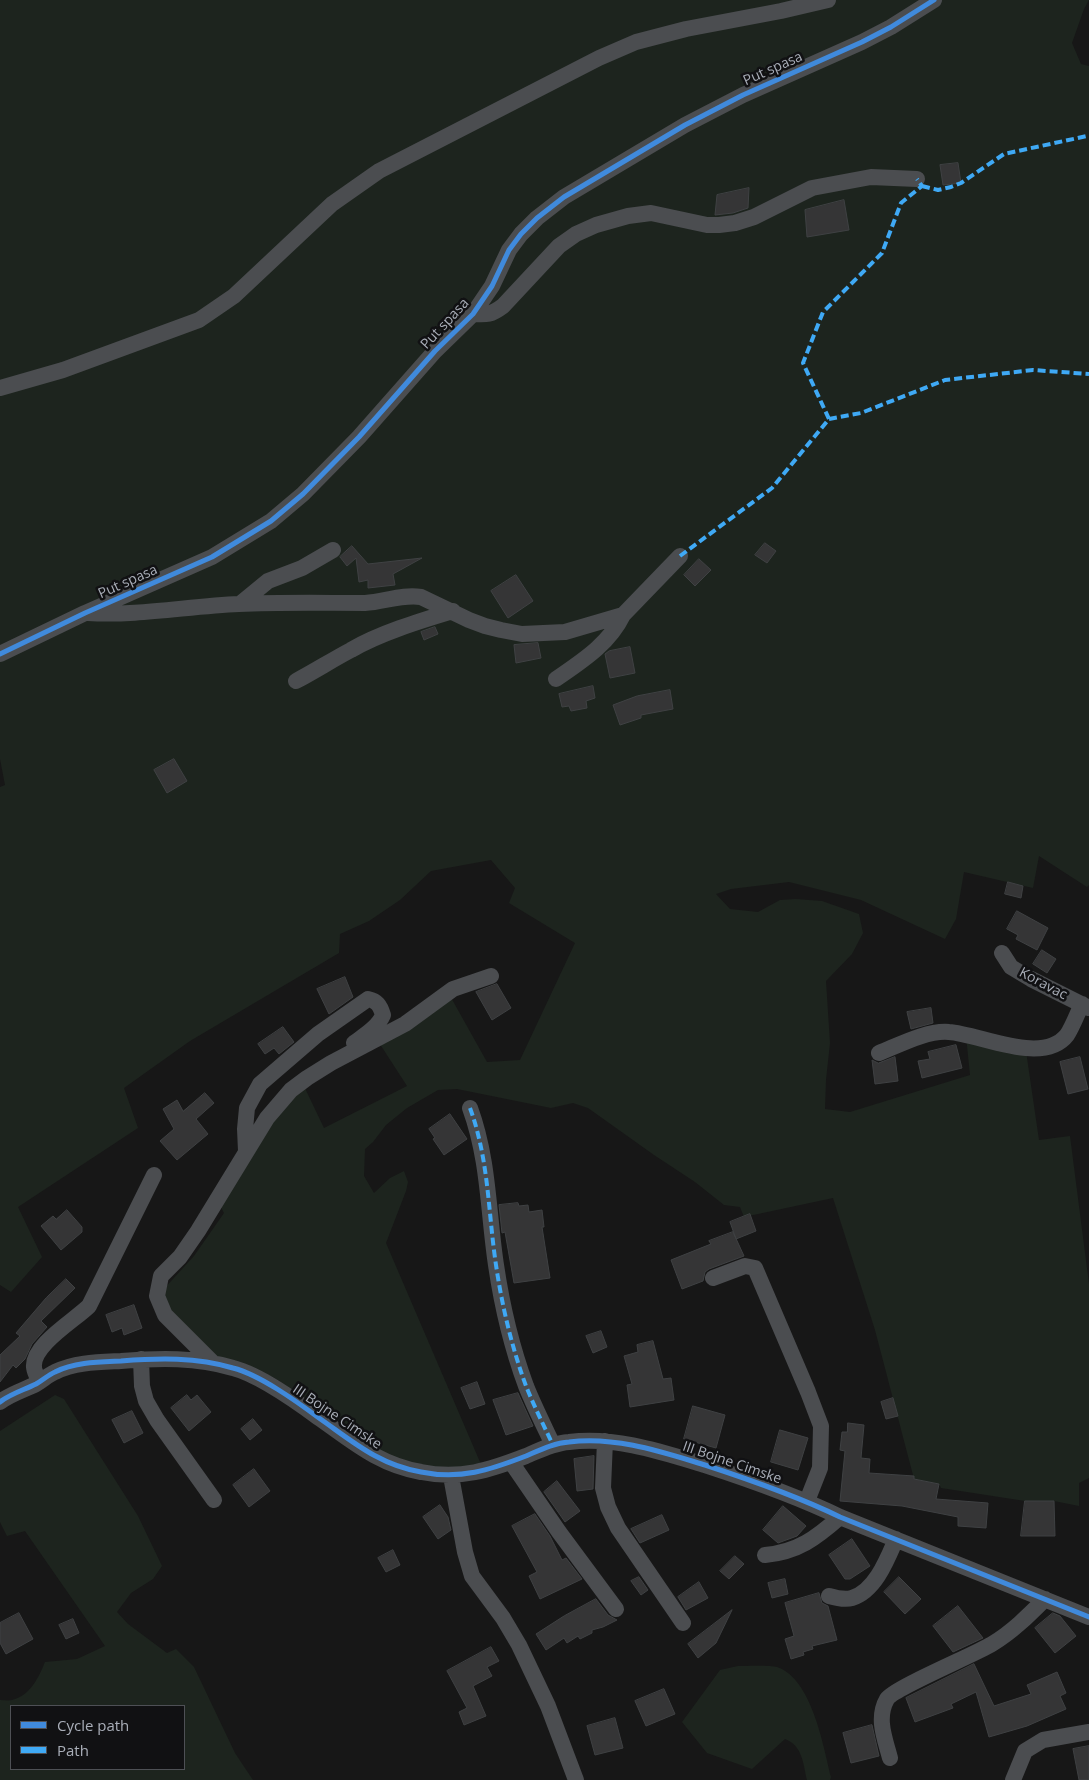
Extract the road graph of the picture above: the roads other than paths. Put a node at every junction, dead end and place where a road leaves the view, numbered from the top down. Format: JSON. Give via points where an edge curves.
{"nodes":[{"id":1,"x":828,"y":0,"type":"edge"},
{"id":2,"x":934,"y":0,"type":"edge"},
{"id":3,"x":917,"y":179,"type":"dead end"},
{"id":4,"x":473,"y":314,"type":"junction"},
{"id":5,"x":0,"y":388,"type":"edge"},
{"id":6,"x":333,"y":550,"type":"dead end"},
{"id":7,"x":680,"y":556,"type":"dead end"},
{"id":8,"x":240,"y":604,"type":"junction"},
{"id":9,"x":453,"y":611,"type":"junction"},
{"id":10,"x":85,"y":613,"type":"junction"},
{"id":11,"x":622,"y":615,"type":"junction"},
{"id":12,"x":0,"y":654,"type":"edge"},
{"id":13,"x":556,"y":679,"type":"dead end"},
{"id":14,"x":296,"y":681,"type":"dead end"},
{"id":15,"x":1002,"y":953,"type":"dead end"},
{"id":16,"x":491,"y":976,"type":"dead end"},
{"id":17,"x":1086,"y":1006,"type":"edge"},
{"id":18,"x":879,"y":1053,"type":"dead end"},
{"id":19,"x":332,"y":1063,"type":"junction"},
{"id":20,"x":470,"y":1108,"type":"dead end"},
{"id":21,"x":246,"y":1151,"type":"junction"},
{"id":22,"x":154,"y":1175,"type":"dead end"},
{"id":23,"x":713,"y":1278,"type":"dead end"},
{"id":24,"x":141,"y":1359,"type":"junction"},
{"id":25,"x":212,"y":1363,"type":"junction"},
{"id":26,"x":39,"y":1382,"type":"junction"},
{"id":27,"x":0,"y":1402,"type":"edge"},
{"id":28,"x":605,"y":1440,"type":"junction"},
{"id":29,"x":553,"y":1445,"type":"junction"},
{"id":30,"x":511,"y":1462,"type":"junction"},
{"id":31,"x":451,"y":1476,"type":"junction"},
{"id":32,"x":214,"y":1500,"type":"dead end"},
{"id":33,"x":808,"y":1501,"type":"junction"},
{"id":34,"x":840,"y":1517,"type":"junction"},
{"id":35,"x":896,"y":1539,"type":"junction"},
{"id":36,"x":765,"y":1555,"type":"dead end"},
{"id":37,"x":829,"y":1596,"type":"dead end"},
{"id":38,"x":1045,"y":1599,"type":"junction"},
{"id":39,"x":616,"y":1609,"type":"dead end"},
{"id":40,"x":1089,"y":1618,"type":"edge"},
{"id":41,"x":683,"y":1623,"type":"dead end"},
{"id":42,"x":1089,"y":1732,"type":"edge"},
{"id":43,"x":890,"y":1758,"type":"dead end"},
{"id":44,"x":576,"y":1780,"type":"edge"},
{"id":45,"x":1013,"y":1780,"type":"edge"}],
"edges":[{"from":1,"to":5,"type":"street","via":[[658,35],[599,58],[355,186],[234,296],[199,320],[64,370]]},
{"from":2,"to":4,"type":"street","name":"Put spasa","via":[[862,42],[743,95],[564,198],[521,234]]},
{"from":3,"to":4,"type":"street","via":[[871,178],[812,188],[754,217],[727,224],[707,224],[650,213],[596,225],[559,246],[503,306],[487,315]]},
{"from":4,"to":10,"type":"street","name":"Put spasa","via":[[435,351],[359,437],[303,494],[271,521],[212,557]]},
{"from":6,"to":8,"type":"street","via":[[302,568],[268,581]]},
{"from":7,"to":11,"type":"street"},
{"from":8,"to":9,"type":"street","via":[[376,602],[413,596]]},
{"from":8,"to":10,"type":"street","via":[[114,615]]},
{"from":9,"to":11,"type":"street","via":[[485,626],[522,634],[566,632]]},
{"from":9,"to":14,"type":"street","via":[[351,649]]},
{"from":10,"to":12,"type":"street","name":"Put spasa"},
{"from":11,"to":13,"type":"street","via":[[605,641]]},
{"from":15,"to":17,"type":"street","name":"Koravac","via":[[1011,967]]},
{"from":16,"to":19,"type":"street","via":[[453,989],[405,1024]]},
{"from":17,"to":18,"type":"street","via":[[1067,1035],[1048,1047],[1009,1046],[949,1032],[908,1041]]},
{"from":19,"to":21,"type":"street","via":[[291,1090],[267,1118]]},
{"from":19,"to":21,"type":"street","via":[[380,1021],[383,1014],[380,1005],[368,999],[318,1034],[260,1084],[247,1108]]},
{"from":20,"to":29,"type":"street","via":[[484,1154],[496,1265],[507,1322],[525,1381]]},
{"from":21,"to":25,"type":"street","via":[[198,1231],[180,1257],[161,1276],[157,1296],[165,1315]]},
{"from":22,"to":26,"type":"street","via":[[89,1306],[51,1337],[35,1358],[34,1368]]},
{"from":23,"to":33,"type":"street","via":[[745,1266],[755,1268],[808,1392],[821,1426],[820,1468]]},
{"from":24,"to":25,"type":"street","name":"III Bojne Cimske","via":[[191,1359]]},
{"from":24,"to":26,"type":"street","name":"III Bojne Cimske","via":[[87,1363],[56,1371]]},
{"from":24,"to":32,"type":"street","via":[[146,1401],[156,1420]]},
{"from":25,"to":31,"type":"street","name":"III Bojne Cimske","via":[[235,1368],[256,1378],[379,1459],[422,1473]]},
{"from":26,"to":27,"type":"street","name":"III Bojne Cimske"},
{"from":28,"to":29,"type":"street","name":"III Bojne Cimske"},
{"from":28,"to":33,"type":"street","name":"III Bojne Cimske","via":[[672,1455]]},
{"from":28,"to":41,"type":"street","via":[[603,1488],[608,1506],[618,1528]]},
{"from":29,"to":30,"type":"street","name":"III Bojne Cimske"},
{"from":30,"to":31,"type":"street","name":"III Bojne Cimske","via":[[476,1473]]},
{"from":30,"to":39,"type":"street"},
{"from":31,"to":44,"type":"street","via":[[464,1552],[472,1576],[519,1645],[548,1706]]},
{"from":33,"to":34,"type":"street","name":"III Bojne Cimske"},
{"from":34,"to":35,"type":"street","name":"III Bojne Cimske"},
{"from":34,"to":36,"type":"street","via":[[798,1548]]},
{"from":35,"to":37,"type":"street","via":[[871,1584],[860,1594],[850,1598]]},
{"from":35,"to":38,"type":"street","name":"III Bojne Cimske"},
{"from":38,"to":40,"type":"street","name":"III Bojne Cimske"},
{"from":38,"to":43,"type":"street","via":[[1021,1623],[993,1643],[888,1697],[881,1724]]},
{"from":42,"to":45,"type":"street","via":[[1043,1740],[1025,1751]]}]}
